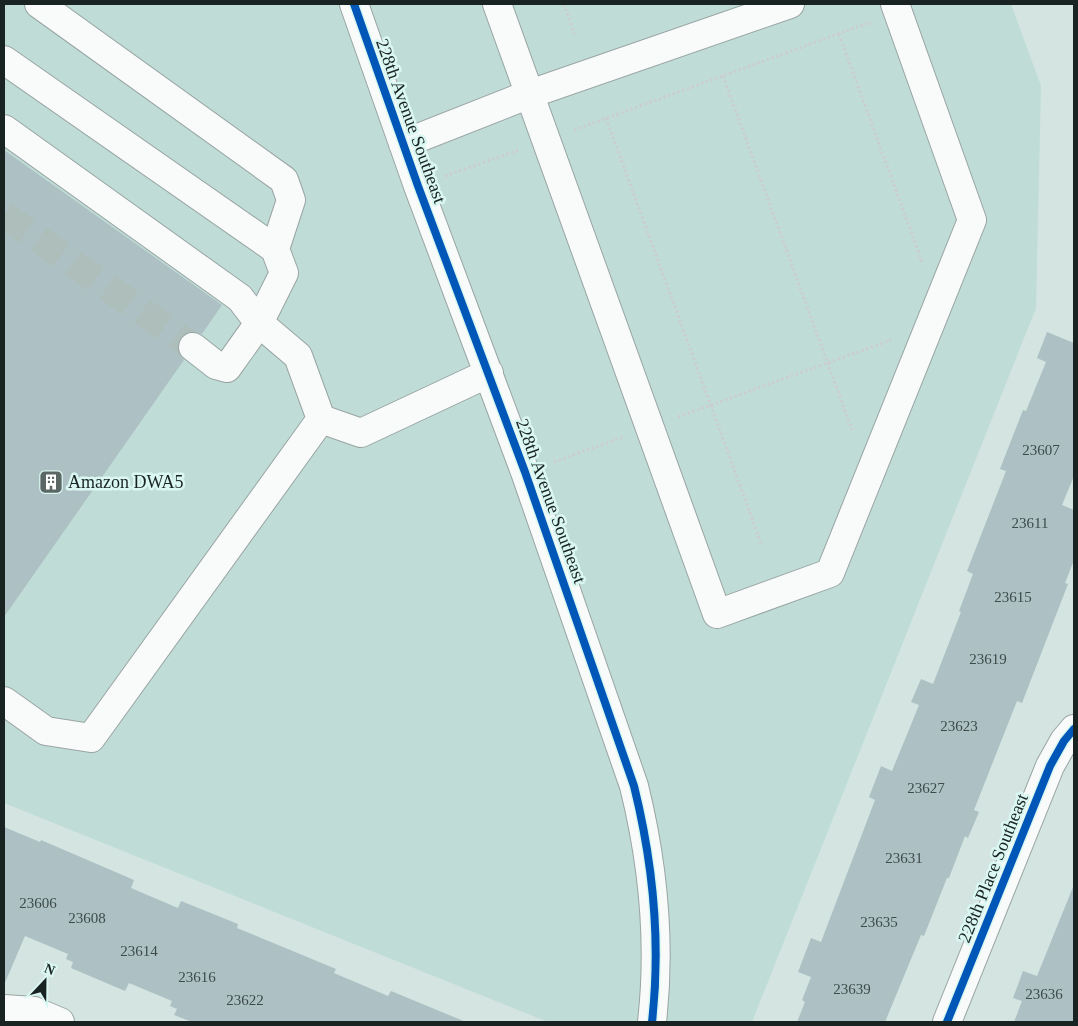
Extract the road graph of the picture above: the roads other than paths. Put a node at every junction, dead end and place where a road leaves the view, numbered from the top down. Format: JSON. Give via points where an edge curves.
{"nodes":[{"id":1,"x":39,"y":4,"type":"edge"},
{"id":2,"x":354,"y":4,"type":"edge"},
{"id":3,"x":497,"y":4,"type":"edge"},
{"id":4,"x":790,"y":4,"type":"edge"},
{"id":5,"x":897,"y":8,"type":"edge"},
{"id":6,"x":4,"y":60,"type":"edge"},
{"id":7,"x":530,"y":94,"type":"junction"},
{"id":8,"x":4,"y":129,"type":"edge"},
{"id":9,"x":404,"y":144,"type":"junction"},
{"id":10,"x":275,"y":249,"type":"junction"},
{"id":11,"x":259,"y":322,"type":"junction"},
{"id":12,"x":193,"y":347,"type":"tunnel mouth"},
{"id":13,"x":489,"y":373,"type":"junction"},
{"id":14,"x":321,"y":419,"type":"junction"},
{"id":15,"x":4,"y":701,"type":"edge"},
{"id":16,"x":1074,"y":729,"type":"edge"},
{"id":17,"x":4,"y":1009,"type":"edge"},
{"id":18,"x":60,"y":1022,"type":"edge"},
{"id":19,"x":652,"y":1022,"type":"edge"},
{"id":20,"x":947,"y":1022,"type":"edge"}],
"edges":[{"from":1,"to":10,"type":"street","via":[[284,180],[291,200]]},
{"from":2,"to":9,"type":"street","name":"228th Avenue Southeast"},
{"from":3,"to":7,"type":"street"},
{"from":4,"to":7,"type":"street"},
{"from":5,"to":7,"type":"street","via":[[972,220],[830,573],[717,614]]},
{"from":6,"to":10,"type":"street"},
{"from":7,"to":9,"type":"street"},
{"from":8,"to":11,"type":"street","via":[[240,298]]},
{"from":9,"to":13,"type":"street","name":"228th Avenue Southeast"},
{"from":10,"to":11,"type":"street","via":[[284,273]]},
{"from":11,"to":12,"type":"street","via":[[227,368],[216,365]]},
{"from":11,"to":14,"type":"street","via":[[298,356]]},
{"from":13,"to":14,"type":"street","via":[[361,433]]},
{"from":13,"to":19,"type":"street","name":"228th Avenue Southeast","via":[[624,753],[644,827],[655,936]]},
{"from":14,"to":15,"type":"street","via":[[91,738],[46,731]]},
{"from":16,"to":20,"type":"street","name":"228th Place Southeast","via":[[1050,766]]},
{"from":17,"to":18,"type":"street","via":[[34,1011]]}]}
